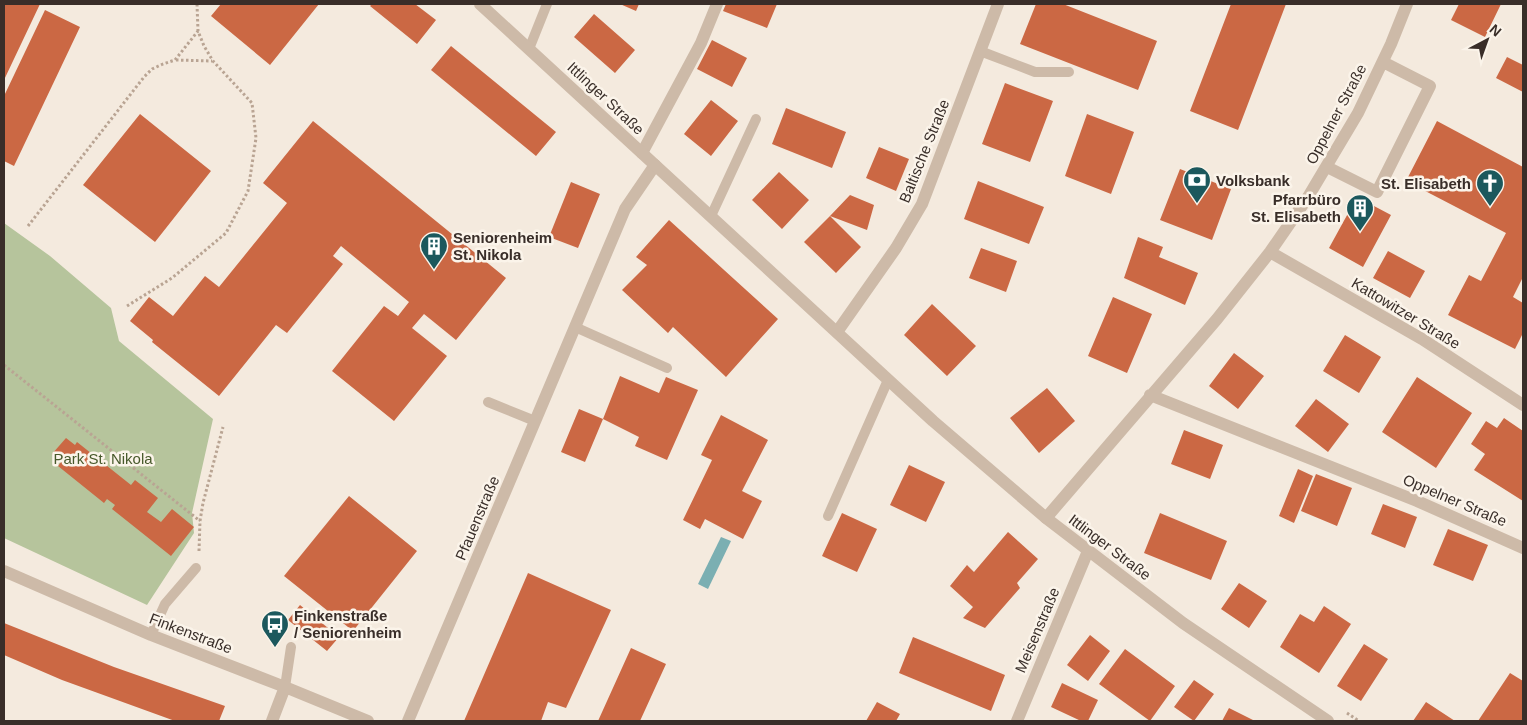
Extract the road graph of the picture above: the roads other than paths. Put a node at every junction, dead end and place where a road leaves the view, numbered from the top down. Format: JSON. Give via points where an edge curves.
{"nodes":[{"id":1,"x":480,"y":4,"type":"edge"},
{"id":2,"x":547,"y":4,"type":"edge"},
{"id":3,"x":717,"y":4,"type":"edge"},
{"id":4,"x":998,"y":4,"type":"edge"},
{"id":5,"x":1407,"y":4,"type":"edge"},
{"id":6,"x":529,"y":49,"type":"junction"},
{"id":7,"x":980,"y":51,"type":"junction"},
{"id":8,"x":1383,"y":62,"type":"junction"},
{"id":9,"x":1069,"y":72,"type":"dead end"},
{"id":10,"x":756,"y":120,"type":"dead end"},
{"id":11,"x":642,"y":153,"type":"junction"},
{"id":12,"x":655,"y":165,"type":"junction"},
{"id":13,"x":1327,"y":167,"type":"junction"},
{"id":14,"x":711,"y":216,"type":"junction"},
{"id":15,"x":1270,"y":252,"type":"junction"},
{"id":16,"x":575,"y":327,"type":"junction"},
{"id":17,"x":836,"y":332,"type":"junction"},
{"id":18,"x":668,"y":368,"type":"dead end"},
{"id":19,"x":888,"y":380,"type":"junction"},
{"id":20,"x":1150,"y":395,"type":"junction"},
{"id":21,"x":488,"y":402,"type":"dead end"},
{"id":22,"x":1523,"y":405,"type":"edge"},
{"id":23,"x":535,"y":421,"type":"junction"},
{"id":24,"x":828,"y":516,"type":"dead end"},
{"id":25,"x":1046,"y":518,"type":"junction"},
{"id":26,"x":1523,"y":548,"type":"edge"},
{"id":27,"x":1088,"y":551,"type":"junction"},
{"id":28,"x":196,"y":568,"type":"road end"},
{"id":29,"x":4,"y":571,"type":"edge"},
{"id":30,"x":151,"y":635,"type":"junction"},
{"id":31,"x":291,"y":647,"type":"dead end"},
{"id":32,"x":285,"y":687,"type":"junction"},
{"id":33,"x":272,"y":721,"type":"edge"},
{"id":34,"x":368,"y":721,"type":"edge"},
{"id":35,"x":408,"y":721,"type":"edge"},
{"id":36,"x":1017,"y":721,"type":"edge"},
{"id":37,"x":1328,"y":721,"type":"edge"}],
"edges":[{"from":1,"to":6,"type":"street","name":"Ittlinger Straße"},
{"from":2,"to":6,"type":"lane"},
{"from":3,"to":11,"type":"street","via":[[701,43]]},
{"from":4,"to":7,"type":"street","name":"Baltische Straße"},
{"from":5,"to":8,"type":"street","name":"Oppelner Straße"},
{"from":6,"to":11,"type":"street","name":"Ittlinger Straße"},
{"from":7,"to":9,"type":"lane","via":[[1035,72]]},
{"from":7,"to":17,"type":"street","name":"Baltische Straße","via":[[922,204],[896,248]]},
{"from":8,"to":13,"type":"street","name":"Oppelner Straße"},
{"from":8,"to":13,"type":"street","via":[[1430,86],[1377,192]]},
{"from":10,"to":14,"type":"lane"},
{"from":11,"to":12,"type":"street","name":"Ittlinger Straße"},
{"from":12,"to":14,"type":"street","name":"Ittlinger Straße"},
{"from":12,"to":16,"type":"street","name":"Pfauenstraße","via":[[625,209]]},
{"from":13,"to":15,"type":"street","name":"Oppelner Straße"},
{"from":14,"to":17,"type":"street","name":"Ittlinger Straße"},
{"from":15,"to":20,"type":"street","name":"Oppelner Straße"},
{"from":15,"to":22,"type":"street","name":"Kattowitzer Straße","via":[[1422,339]]},
{"from":16,"to":18,"type":"lane"},
{"from":16,"to":23,"type":"street","name":"Pfauenstraße"},
{"from":17,"to":19,"type":"street","name":"Ittlinger Straße"},
{"from":19,"to":24,"type":"lane"},
{"from":19,"to":25,"type":"street","name":"Ittlinger Straße"},
{"from":20,"to":25,"type":"street","name":"Oppelner Straße"},
{"from":20,"to":26,"type":"street","name":"Oppelner Straße","via":[[1417,501]]},
{"from":21,"to":23,"type":"lane"},
{"from":23,"to":35,"type":"street","name":"Pfauenstraße"},
{"from":25,"to":27,"type":"street","name":"Ittlinger Straße"},
{"from":27,"to":36,"type":"street","name":"Meisenstraße"},
{"from":27,"to":37,"type":"street","name":"Ittlinger Straße","via":[[1183,623]]},
{"from":28,"to":30,"type":"lane","via":[[166,604]]},
{"from":29,"to":30,"type":"street","name":"Finkenstraße"},
{"from":30,"to":32,"type":"street","name":"Finkenstraße"},
{"from":31,"to":32,"type":"lane"},
{"from":32,"to":33,"type":"street"},
{"from":32,"to":34,"type":"street","name":"Finkenstraße"}]}
